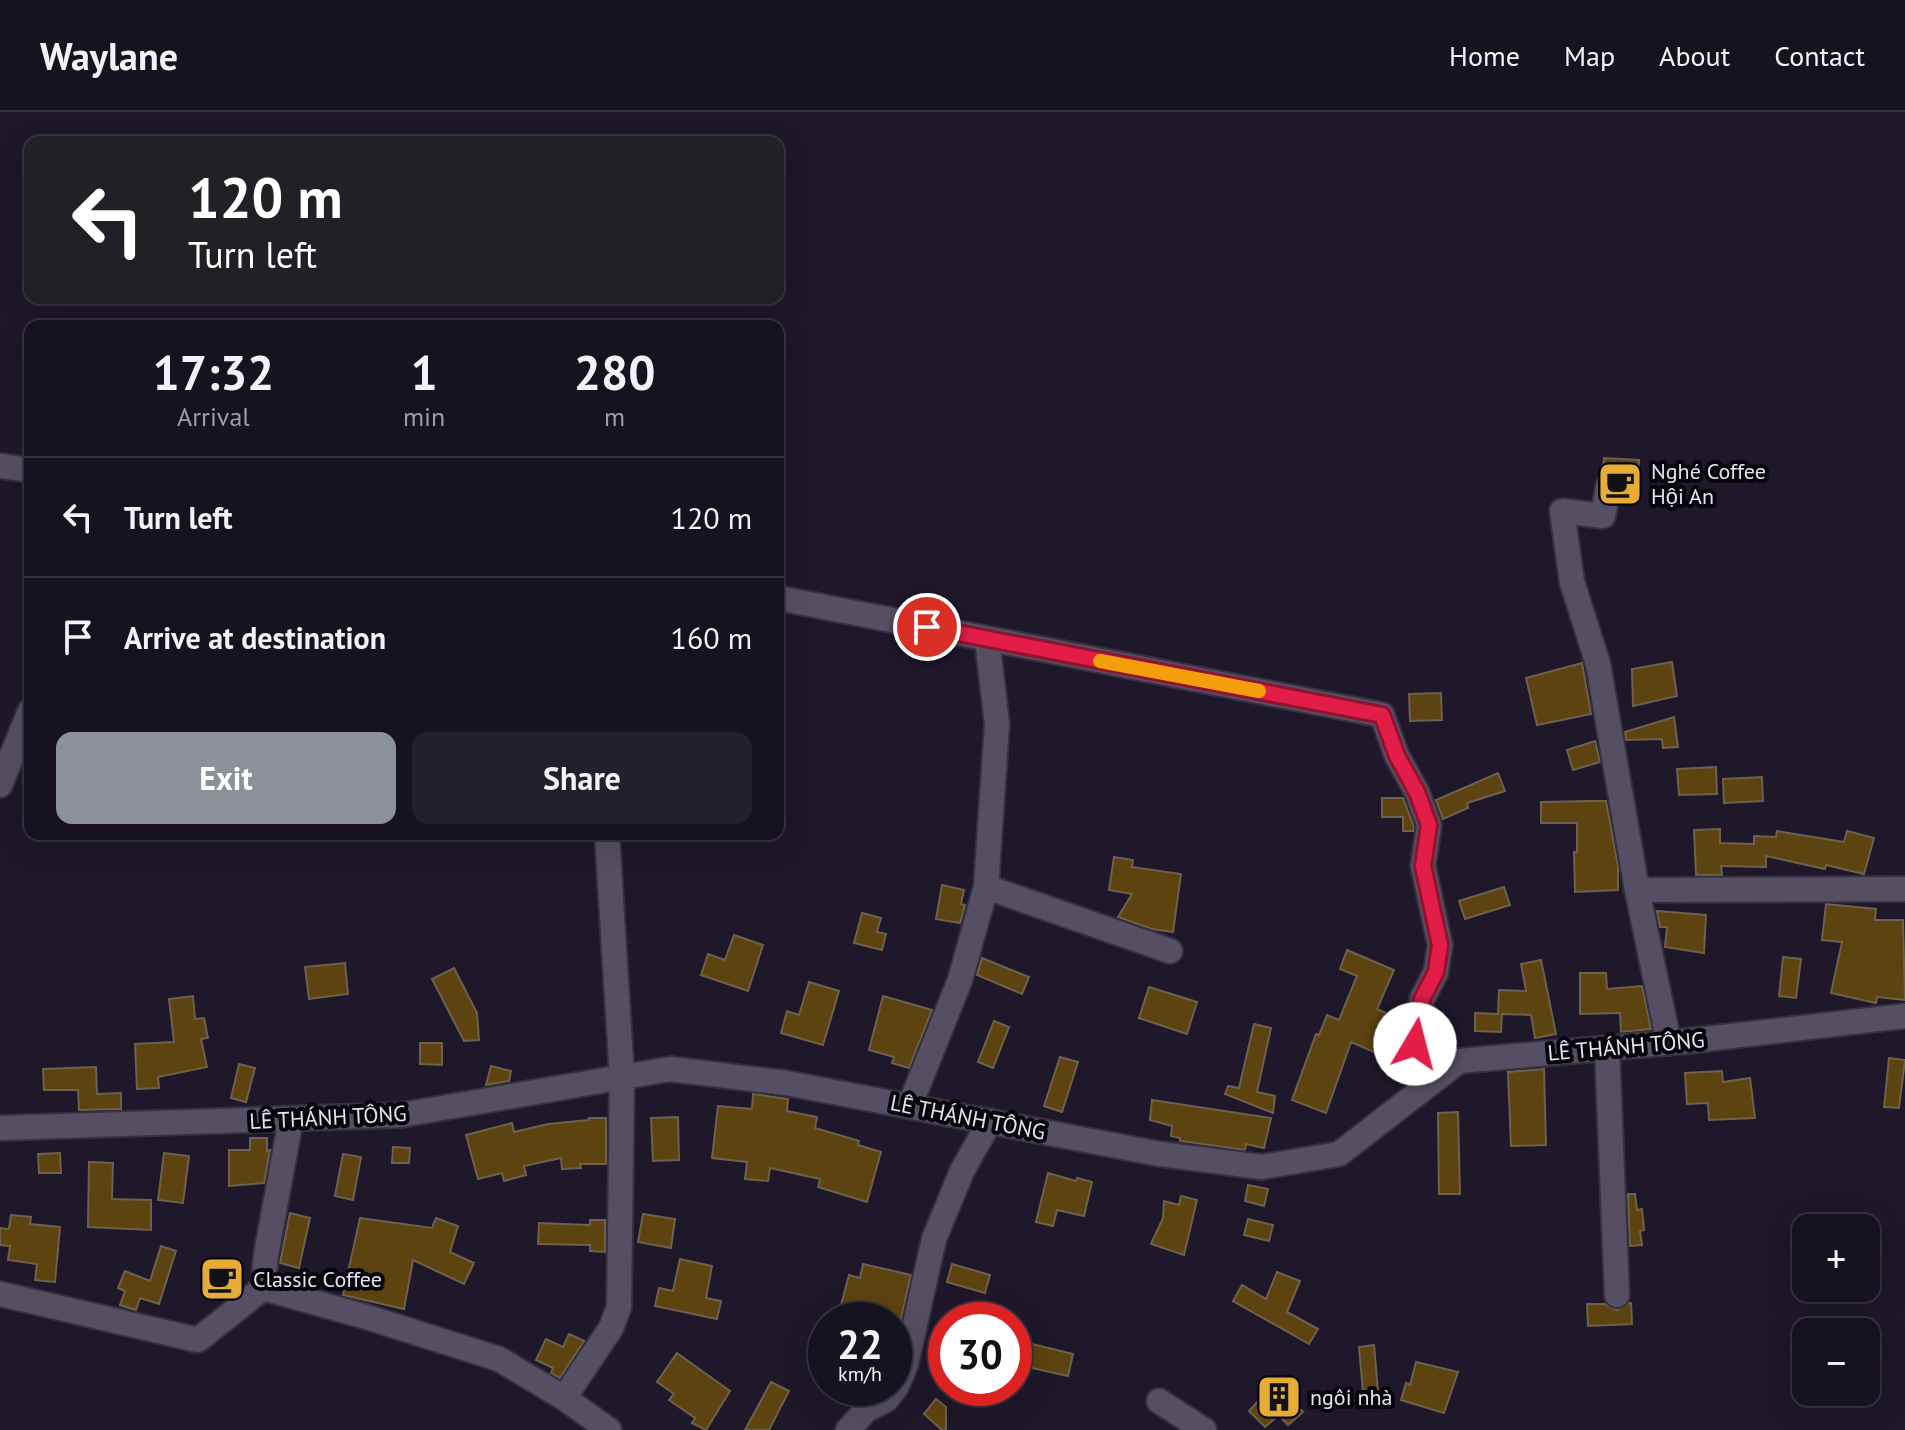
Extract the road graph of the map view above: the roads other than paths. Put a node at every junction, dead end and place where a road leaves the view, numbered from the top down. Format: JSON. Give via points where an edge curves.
{"nodes":[{"id":1,"x":0,"y":466,"type":"edge"},
{"id":2,"x":24,"y":469,"type":"edge"},
{"id":3,"x":1623,"y":483,"type":"dead end"},
{"id":4,"x":784,"y":599,"type":"edge"},
{"id":5,"x":987,"y":639,"type":"junction"},
{"id":6,"x":24,"y":726,"type":"edge"},
{"id":7,"x":0,"y":785,"type":"edge"},
{"id":8,"x":607,"y":840,"type":"edge"},
{"id":9,"x":986,"y":887,"type":"junction"},
{"id":10,"x":1905,"y":889,"type":"edge"},
{"id":11,"x":1637,"y":890,"type":"junction"},
{"id":12,"x":1170,"y":951,"type":"dead end"},
{"id":13,"x":1905,"y":1016,"type":"edge"},
{"id":14,"x":1669,"y":1043,"type":"junction"},
{"id":15,"x":1607,"y":1048,"type":"junction"},
{"id":16,"x":622,"y":1078,"type":"junction"},
{"id":17,"x":1420,"y":1090,"type":"junction"},
{"id":18,"x":910,"y":1105,"type":"junction"},
{"id":19,"x":291,"y":1119,"type":"junction"},
{"id":20,"x":990,"y":1121,"type":"junction"},
{"id":21,"x":0,"y":1128,"type":"edge"},
{"id":22,"x":263,"y":1288,"type":"junction"},
{"id":23,"x":0,"y":1294,"type":"edge"},
{"id":24,"x":1617,"y":1295,"type":"dead end"},
{"id":25,"x":564,"y":1398,"type":"junction"},
{"id":26,"x":1159,"y":1401,"type":"dead end"},
{"id":27,"x":609,"y":1430,"type":"edge"},
{"id":28,"x":848,"y":1430,"type":"edge"},
{"id":29,"x":1204,"y":1430,"type":"edge"}],
"edges":[{"from":1,"to":2,"type":"street"},
{"from":3,"to":11,"type":"street","via":[[1608,487],[1603,516],[1562,511],[1572,582],[1598,664]]},
{"from":4,"to":5,"type":"street"},
{"from":5,"to":9,"type":"street","via":[[997,724]]},
{"from":5,"to":17,"type":"street","via":[[1382,715],[1429,825],[1423,866],[1440,945],[1418,1025],[1413,1063]]},
{"from":6,"to":7,"type":"street"},
{"from":8,"to":16,"type":"street"},
{"from":9,"to":12,"type":"street"},
{"from":9,"to":18,"type":"street","via":[[960,980]]},
{"from":10,"to":11,"type":"street"},
{"from":11,"to":14,"type":"street"},
{"from":13,"to":14,"type":"street","name":"LÊ THÁNH TÔNG"},
{"from":14,"to":15,"type":"street","name":"LÊ THÁNH TÔNG"},
{"from":15,"to":17,"type":"street","name":"LÊ THÁNH TÔNG","via":[[1459,1061]]},
{"from":15,"to":24,"type":"street"},
{"from":16,"to":18,"type":"street","name":"LÊ THÁNH TÔNG","via":[[670,1069]]},
{"from":16,"to":19,"type":"street","name":"LÊ THÁNH TÔNG","via":[[401,1115]]},
{"from":16,"to":25,"type":"street","via":[[619,1307],[611,1328]]},
{"from":17,"to":20,"type":"street","name":"LÊ THÁNH TÔNG","via":[[1339,1154],[1262,1167],[1160,1154]]},
{"from":18,"to":20,"type":"street","name":"LÊ THÁNH TÔNG"},
{"from":19,"to":21,"type":"street","name":"LÊ THÁNH TÔNG"},
{"from":19,"to":22,"type":"street"},
{"from":20,"to":28,"type":"street","via":[[934,1239],[897,1386]]},
{"from":22,"to":23,"type":"street","via":[[198,1340]]},
{"from":22,"to":25,"type":"street","via":[[499,1359]]},
{"from":25,"to":27,"type":"street"},
{"from":26,"to":29,"type":"street"}]}
